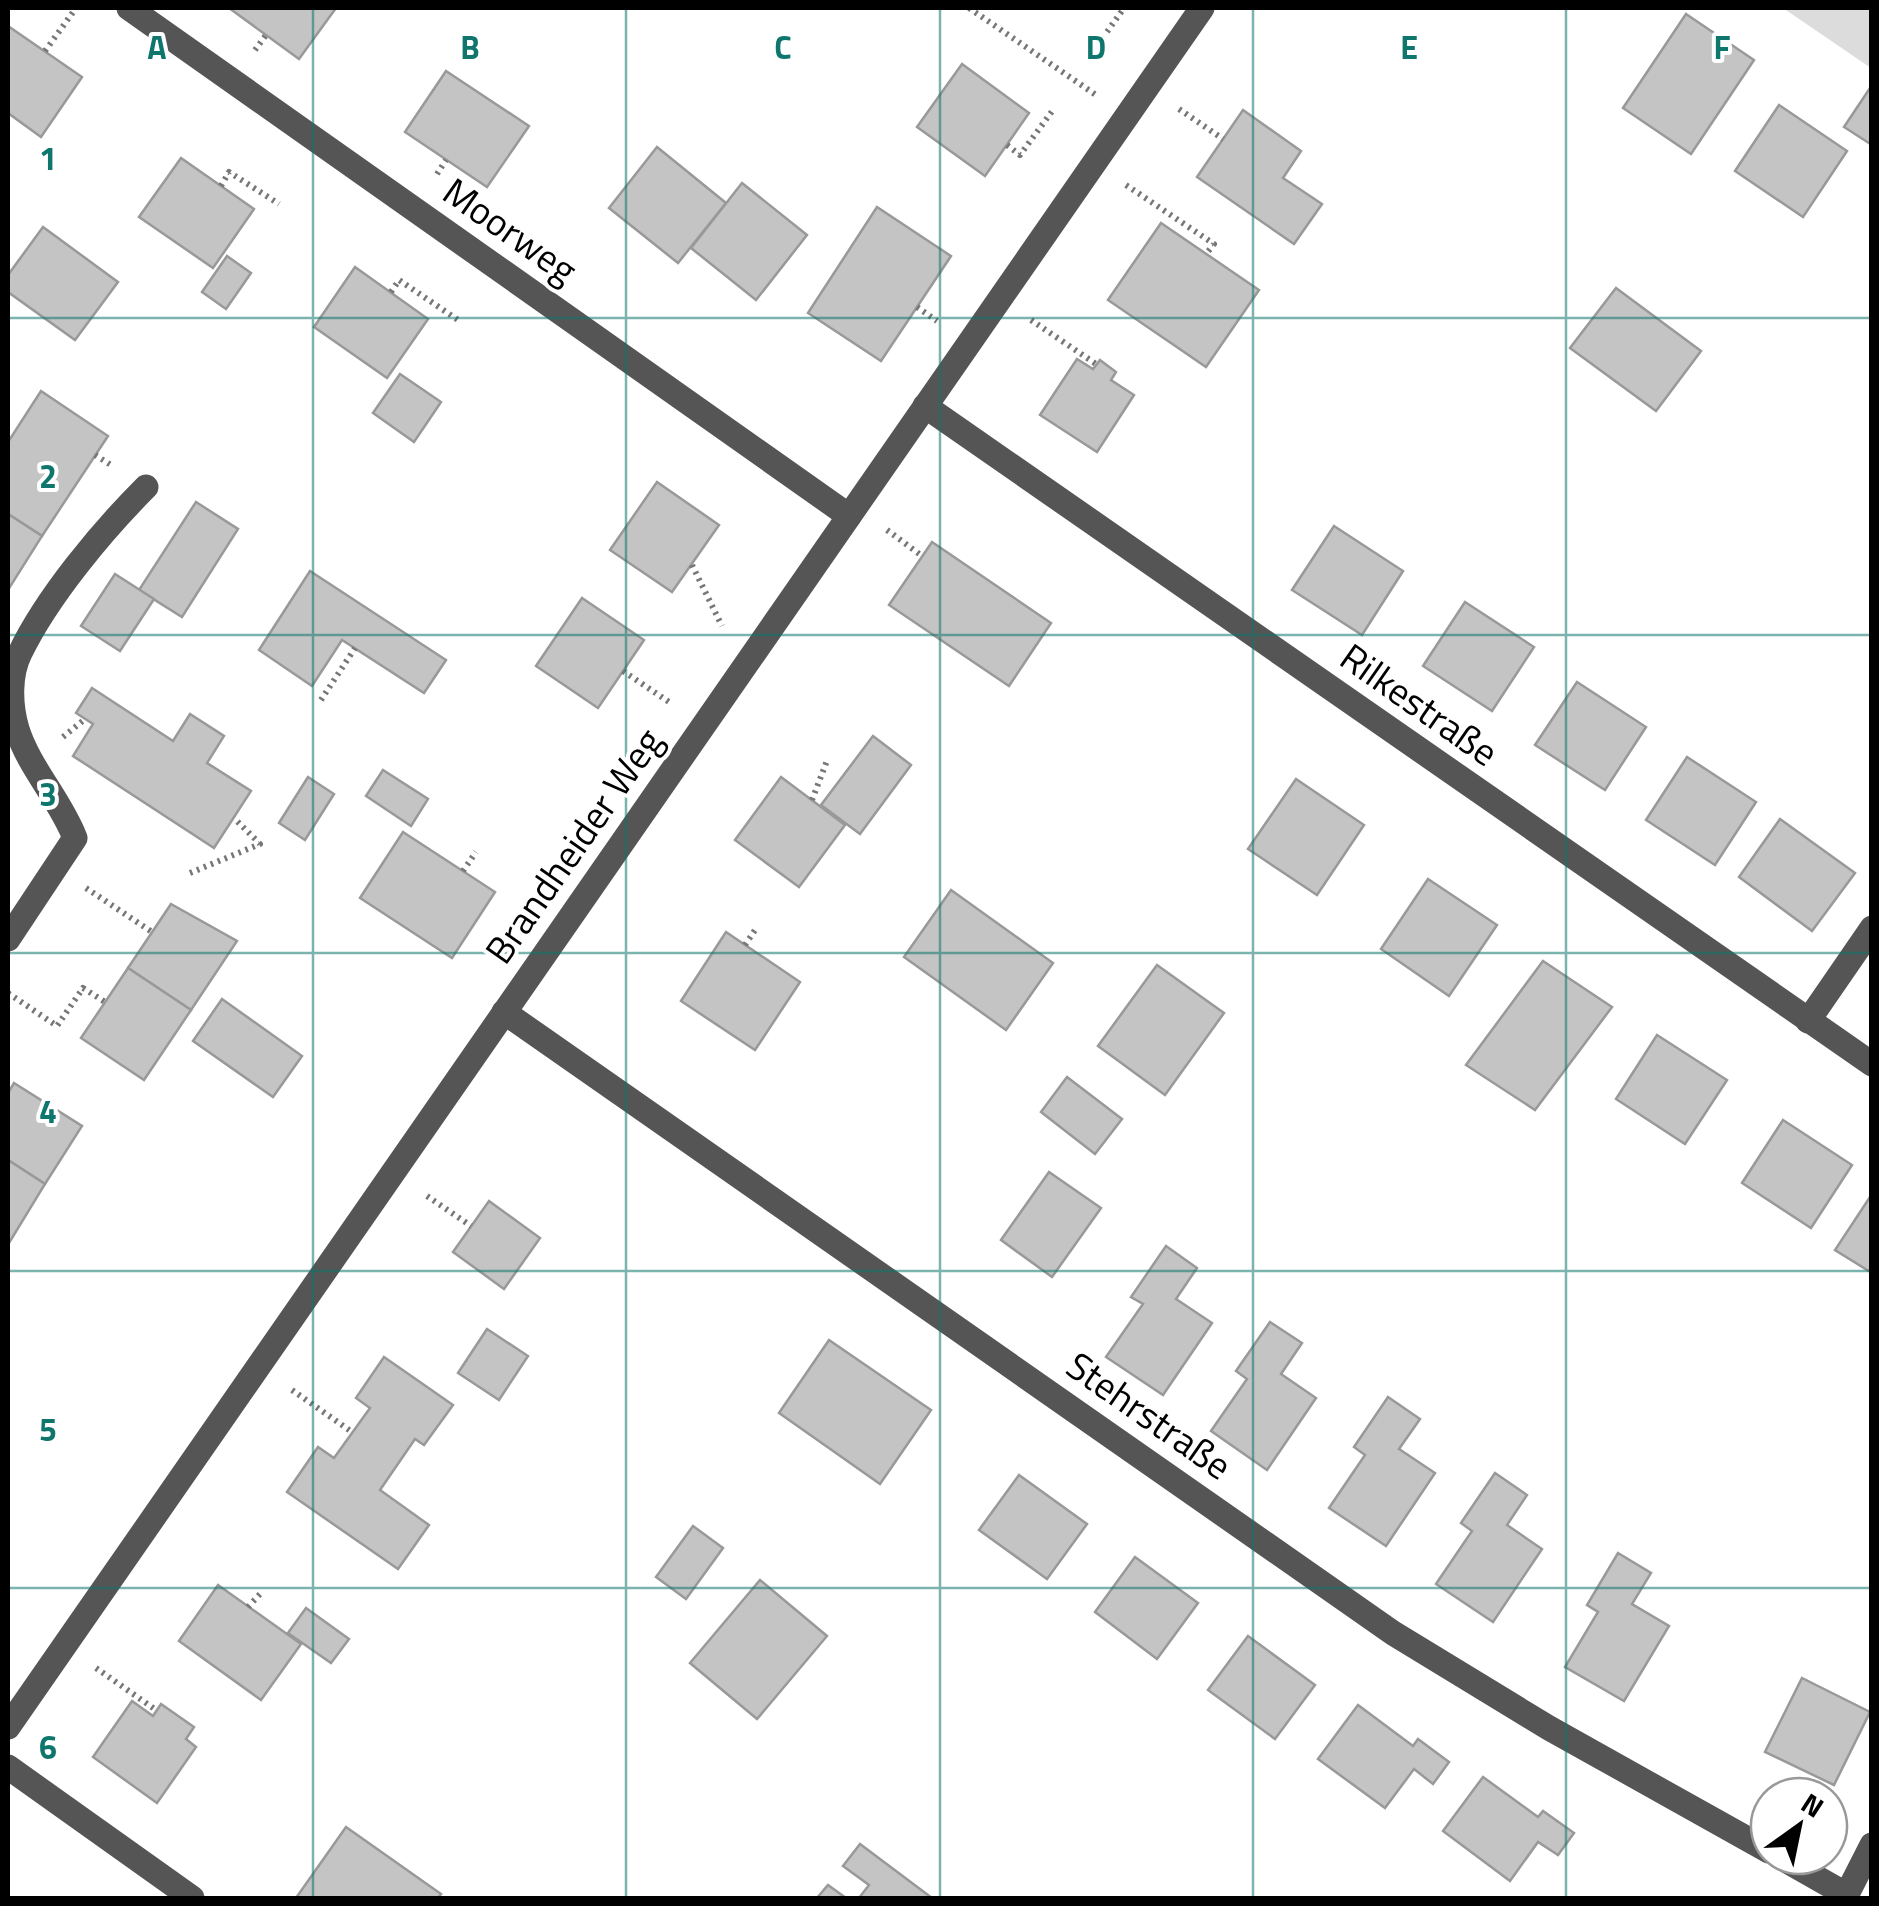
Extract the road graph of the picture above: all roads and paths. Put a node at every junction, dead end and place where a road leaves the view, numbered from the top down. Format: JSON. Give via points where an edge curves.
{"nodes":[{"id":1,"x":76,"y":8,"type":"edge"},
{"id":2,"x":129,"y":8,"type":"edge"},
{"id":3,"x":969,"y":8,"type":"edge"},
{"id":4,"x":1124,"y":8,"type":"edge"},
{"id":5,"x":1202,"y":8,"type":"edge"},
{"id":6,"x":1094,"y":50,"type":"dead end"},
{"id":7,"x":45,"y":52,"type":"dead end"},
{"id":8,"x":1147,"y":86,"type":"junction"},
{"id":9,"x":1052,"y":110,"type":"dead end"},
{"id":10,"x":1126,"y":116,"type":"junction"},
{"id":11,"x":1223,"y":139,"type":"dead end"},
{"id":12,"x":1007,"y":145,"type":"dead end"},
{"id":13,"x":1094,"y":164,"type":"junction"},
{"id":14,"x":220,"y":186,"type":"dead end"},
{"id":15,"x":278,"y":204,"type":"dead end"},
{"id":16,"x":1206,"y":254,"type":"dead end"},
{"id":17,"x":391,"y":292,"type":"dead end"},
{"id":18,"x":1000,"y":298,"type":"junction"},
{"id":19,"x":460,"y":322,"type":"dead end"},
{"id":20,"x":1096,"y":364,"type":"dead end"},
{"id":21,"x":925,"y":406,"type":"junction"},
{"id":22,"x":146,"y":488,"type":"dead end"},
{"id":23,"x":848,"y":516,"type":"junction"},
{"id":24,"x":692,"y":564,"type":"dead end"},
{"id":25,"x":356,"y":648,"type":"dead end"},
{"id":26,"x":743,"y":668,"type":"junction"},
{"id":27,"x":623,"y":671,"type":"dead end"},
{"id":28,"x":321,"y":700,"type":"dead end"},
{"id":29,"x":704,"y":724,"type":"junction"},
{"id":30,"x":828,"y":758,"type":"dead end"},
{"id":31,"x":812,"y":800,"type":"dead end"},
{"id":32,"x":234,"y":818,"type":"dead end"},
{"id":33,"x":476,"y":852,"type":"dead end"},
{"id":34,"x":56,"y":868,"type":"junction"},
{"id":35,"x":464,"y":871,"type":"dead end"},
{"id":36,"x":190,"y":873,"type":"dead end"},
{"id":37,"x":1872,"y":928,"type":"edge"},
{"id":38,"x":755,"y":930,"type":"dead end"},
{"id":39,"x":152,"y":932,"type":"dead end"},
{"id":40,"x":8,"y":939,"type":"edge"},
{"id":41,"x":745,"y":945,"type":"dead end"},
{"id":42,"x":8,"y":994,"type":"edge"},
{"id":43,"x":105,"y":1002,"type":"dead end"},
{"id":44,"x":504,"y":1012,"type":"junction"},
{"id":45,"x":1808,"y":1021,"type":"junction"},
{"id":46,"x":1872,"y":1064,"type":"edge"},
{"id":47,"x":392,"y":1172,"type":"junction"},
{"id":48,"x":471,"y":1226,"type":"dead end"},
{"id":49,"x":307,"y":1400,"type":"dead end"},
{"id":50,"x":352,"y":1432,"type":"dead end"},
{"id":51,"x":260,"y":1594,"type":"dead end"},
{"id":52,"x":248,"y":1607,"type":"dead end"},
{"id":53,"x":64,"y":1645,"type":"junction"},
{"id":54,"x":156,"y":1710,"type":"dead end"},
{"id":55,"x":8,"y":1727,"type":"edge"},
{"id":56,"x":8,"y":1767,"type":"edge"},
{"id":57,"x":1749,"y":1840,"type":"edge"},
{"id":58,"x":1872,"y":1845,"type":"edge"},
{"id":59,"x":1812,"y":1876,"type":"edge"},
{"id":60,"x":1846,"y":1896,"type":"edge"},
{"id":61,"x":192,"y":1898,"type":"edge"}],
"edges":[{"from":1,"to":7,"type":"path"},
{"from":2,"to":23,"type":"street","name":"Moorweg"},
{"from":3,"to":10,"type":"path"},
{"from":4,"to":6,"type":"path"},
{"from":5,"to":8,"type":"street","name":"Brandheider Weg"},
{"from":8,"to":10,"type":"street","name":"Brandheider Weg"},
{"from":8,"to":11,"type":"path"},
{"from":9,"to":12,"type":"path","via":[[1020,155]]},
{"from":10,"to":13,"type":"street","name":"Brandheider Weg"},
{"from":13,"to":16,"type":"path","via":[[1214,244]]},
{"from":13,"to":18,"type":"street","name":"Brandheider Weg"},
{"from":14,"to":15,"type":"path","via":[[229,172]]},
{"from":17,"to":19,"type":"path","via":[[399,280]]},
{"from":18,"to":20,"type":"path"},
{"from":18,"to":21,"type":"street","name":"Brandheider Weg"},
{"from":21,"to":23,"type":"street","name":"Brandheider Weg"},
{"from":21,"to":45,"type":"street","name":"Rilkestraße"},
{"from":22,"to":34,"type":"street","via":[[102,530],[18,656],[11,693],[18,730],[75,838]]},
{"from":23,"to":26,"type":"street","name":"Brandheider Weg"},
{"from":24,"to":26,"type":"path"},
{"from":25,"to":28,"type":"path"},
{"from":26,"to":29,"type":"street","name":"Brandheider Weg"},
{"from":27,"to":29,"type":"path"},
{"from":29,"to":44,"type":"street","name":"Brandheider Weg"},
{"from":30,"to":31,"type":"path"},
{"from":32,"to":36,"type":"path","via":[[260,844]]},
{"from":33,"to":35,"type":"path"},
{"from":34,"to":39,"type":"path"},
{"from":34,"to":40,"type":"street"},
{"from":37,"to":45,"type":"street"},
{"from":38,"to":41,"type":"path"},
{"from":42,"to":43,"type":"path","via":[[57,1026],[82,988]]},
{"from":44,"to":47,"type":"street","name":"Brandheider Weg"},
{"from":44,"to":57,"type":"street","name":"Stehrstraße","via":[[1393,1633]]},
{"from":45,"to":46,"type":"street","name":"Rilkestraße"},
{"from":47,"to":48,"type":"path"},
{"from":47,"to":53,"type":"street","name":"Brandheider Weg"},
{"from":49,"to":50,"type":"path"},
{"from":51,"to":52,"type":"path"},
{"from":53,"to":54,"type":"path"},
{"from":53,"to":55,"type":"street","name":"Brandheider Weg"},
{"from":56,"to":61,"type":"street"},
{"from":58,"to":60,"type":"street"},
{"from":59,"to":60,"type":"street"}]}
